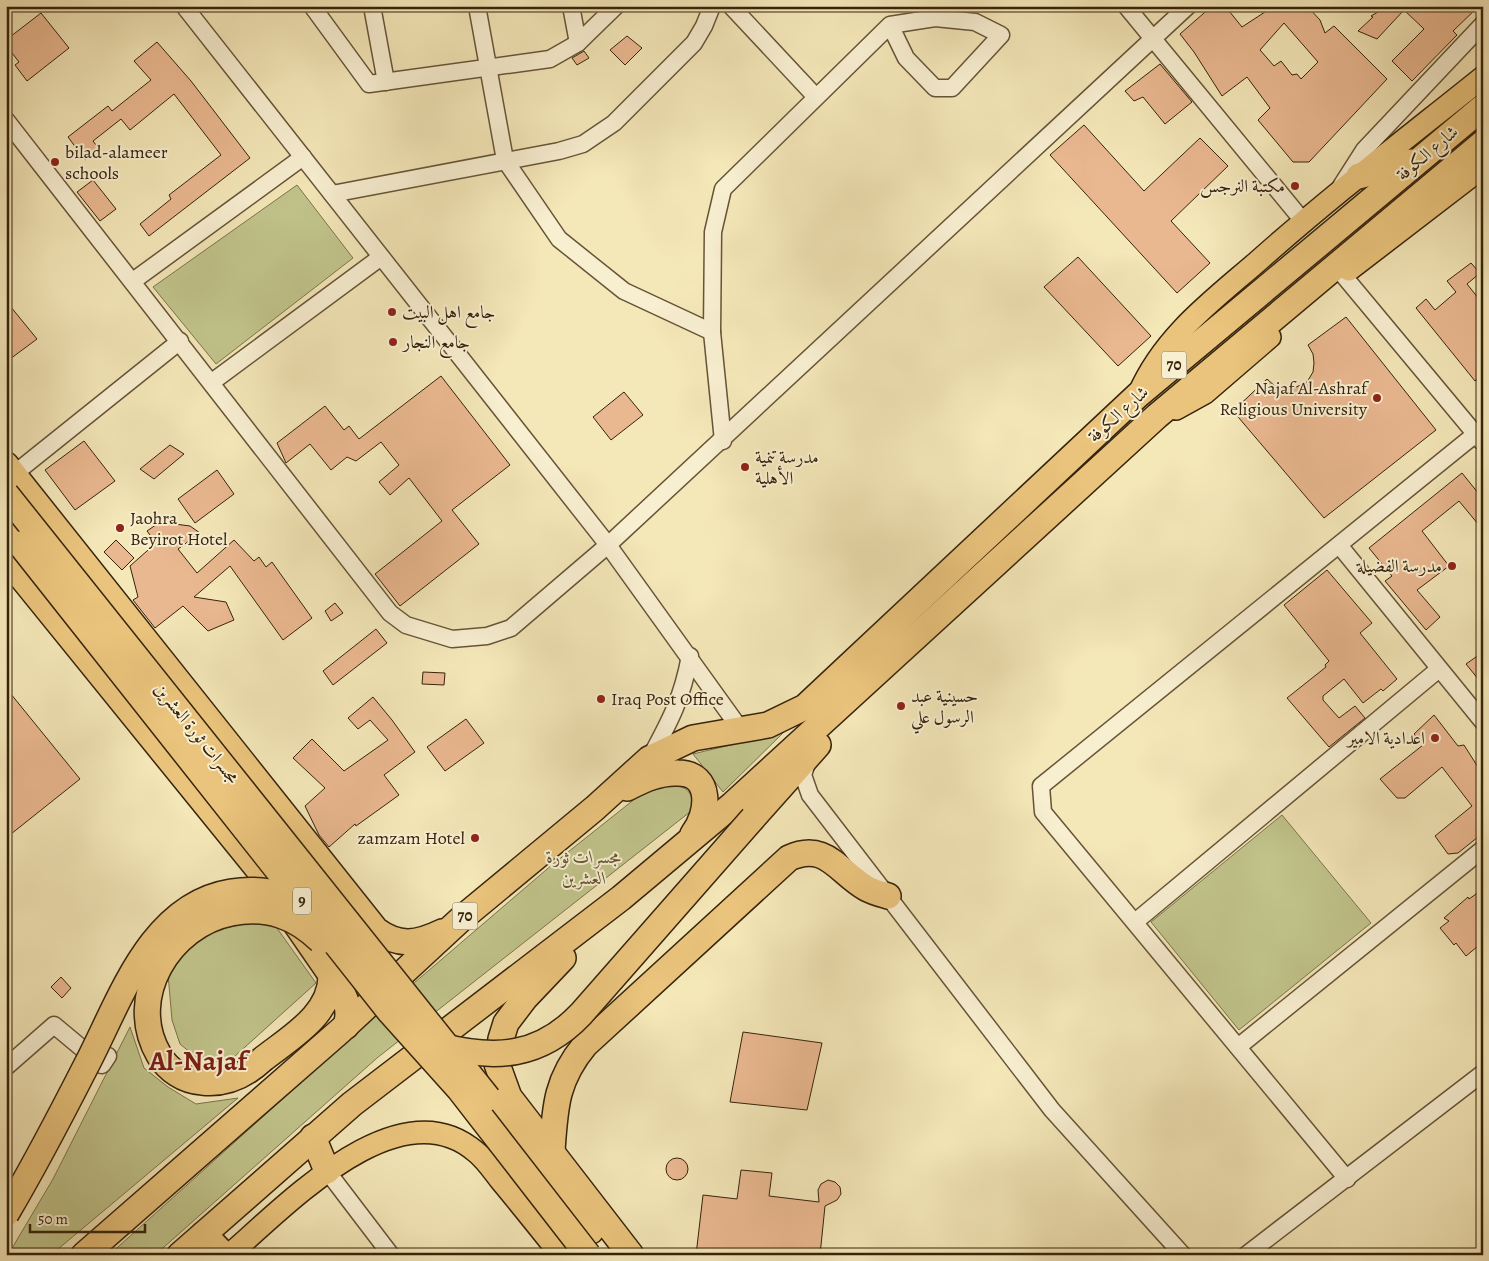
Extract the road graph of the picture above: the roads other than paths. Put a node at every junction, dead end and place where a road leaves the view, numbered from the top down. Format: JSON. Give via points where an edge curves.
{"nodes":[{"id":1,"x":184,"y":6,"type":"edge"},
{"id":2,"x":312,"y":6,"type":"edge"},
{"id":3,"x":372,"y":6,"type":"edge"},
{"id":4,"x":477,"y":6,"type":"edge"},
{"id":5,"x":571,"y":6,"type":"edge"},
{"id":6,"x":616,"y":6,"type":"edge"},
{"id":7,"x":712,"y":6,"type":"edge"},
{"id":8,"x":731,"y":6,"type":"edge"},
{"id":9,"x":1126,"y":6,"type":"edge"},
{"id":10,"x":1188,"y":6,"type":"edge"},
{"id":11,"x":1483,"y":24,"type":"edge"},
{"id":12,"x":890,"y":25,"type":"junction"},
{"id":13,"x":1151,"y":38,"type":"junction"},
{"id":14,"x":578,"y":43,"type":"junction"},
{"id":15,"x":490,"y":68,"type":"junction"},
{"id":16,"x":1483,"y":77,"type":"edge"},
{"id":17,"x":386,"y":82,"type":"junction"},
{"id":18,"x":816,"y":97,"type":"junction"},
{"id":19,"x":1483,"y":107,"type":"edge"},
{"id":20,"x":6,"y":120,"type":"edge"},
{"id":21,"x":1483,"y":142,"type":"edge"},
{"id":22,"x":303,"y":157,"type":"junction"},
{"id":23,"x":505,"y":160,"type":"junction"},
{"id":24,"x":1419,"y":161,"type":"junction"},
{"id":25,"x":1483,"y":167,"type":"edge"},
{"id":26,"x":1359,"y":176,"type":"junction"},
{"id":27,"x":1337,"y":193,"type":"junction"},
{"id":28,"x":332,"y":194,"type":"junction"},
{"id":29,"x":1303,"y":221,"type":"junction"},
{"id":30,"x":381,"y":257,"type":"junction"},
{"id":31,"x":1343,"y":274,"type":"junction"},
{"id":32,"x":133,"y":281,"type":"junction"},
{"id":33,"x":712,"y":332,"type":"junction"},
{"id":34,"x":180,"y":341,"type":"junction"},
{"id":35,"x":212,"y":382,"type":"junction"},
{"id":36,"x":1138,"y":394,"type":"junction"},
{"id":37,"x":1157,"y":416,"type":"junction"},
{"id":38,"x":1480,"y":435,"type":"edge"},
{"id":39,"x":723,"y":441,"type":"junction"},
{"id":40,"x":9,"y":478,"type":"edge"},
{"id":41,"x":11,"y":543,"type":"edge"},
{"id":42,"x":608,"y":545,"type":"junction"},
{"id":43,"x":1339,"y":545,"type":"junction"},
{"id":44,"x":690,"y":656,"type":"junction"},
{"id":45,"x":891,"y":660,"type":"junction"},
{"id":46,"x":1439,"y":668,"type":"junction"},
{"id":47,"x":1483,"y":722,"type":"edge"},
{"id":48,"x":741,"y":730,"type":"junction"},
{"id":49,"x":813,"y":750,"type":"junction"},
{"id":50,"x":649,"y":759,"type":"junction"},
{"id":51,"x":596,"y":808,"type":"junction"},
{"id":52,"x":282,"y":812,"type":"junction"},
{"id":53,"x":239,"y":848,"type":"junction"},
{"id":54,"x":1483,"y":849,"type":"edge"},
{"id":55,"x":674,"y":854,"type":"junction"},
{"id":56,"x":888,"y":896,"type":"junction"},
{"id":57,"x":621,"y":898,"type":"junction"},
{"id":58,"x":292,"y":918,"type":"junction"},
{"id":59,"x":461,"y":919,"type":"junction"},
{"id":60,"x":1135,"y":922,"type":"junction"},
{"id":61,"x":374,"y":954,"type":"junction"},
{"id":62,"x":331,"y":975,"type":"junction"},
{"id":63,"x":396,"y":1020,"type":"junction"},
{"id":64,"x":343,"y":1028,"type":"junction"},
{"id":65,"x":286,"y":1040,"type":"junction"},
{"id":66,"x":1238,"y":1047,"type":"junction"},
{"id":67,"x":108,"y":1056,"type":"dead end"},
{"id":68,"x":6,"y":1067,"type":"edge"},
{"id":69,"x":1483,"y":1073,"type":"edge"},
{"id":70,"x":313,"y":1137,"type":"junction"},
{"id":71,"x":552,"y":1151,"type":"junction"},
{"id":72,"x":327,"y":1171,"type":"junction"},
{"id":73,"x":1347,"y":1179,"type":"junction"},
{"id":74,"x":6,"y":1214,"type":"edge"},
{"id":75,"x":204,"y":1234,"type":"junction"},
{"id":76,"x":84,"y":1255,"type":"edge"},
{"id":77,"x":180,"y":1255,"type":"edge"},
{"id":78,"x":224,"y":1255,"type":"edge"},
{"id":79,"x":229,"y":1255,"type":"edge"},
{"id":80,"x":391,"y":1255,"type":"edge"},
{"id":81,"x":561,"y":1255,"type":"edge"},
{"id":82,"x":588,"y":1255,"type":"edge"},
{"id":83,"x":609,"y":1255,"type":"edge"},
{"id":84,"x":631,"y":1255,"type":"edge"},
{"id":85,"x":1183,"y":1255,"type":"edge"},
{"id":86,"x":1246,"y":1255,"type":"edge"}],
"edges":[{"from":1,"to":22,"type":"street"},
{"from":2,"to":17,"type":"street","via":[[369,84]]},
{"from":3,"to":17,"type":"street"},
{"from":4,"to":15,"type":"street"},
{"from":5,"to":14,"type":"street"},
{"from":6,"to":14,"type":"street"},
{"from":7,"to":23,"type":"street","via":[[694,43],[605,131],[571,149]]},
{"from":8,"to":18,"type":"street"},
{"from":9,"to":13,"type":"street"},
{"from":10,"to":13,"type":"street"},
{"from":11,"to":27,"type":"street","via":[[1364,150]]},
{"from":12,"to":12,"type":"street","via":[[935,18],[975,22],[1001,35],[952,88],[935,88],[906,58]]},
{"from":12,"to":18,"type":"street"},
{"from":13,"to":29,"type":"street"},
{"from":13,"to":39,"type":"street"},
{"from":14,"to":15,"type":"street","via":[[550,59]]},
{"from":15,"to":17,"type":"street"},
{"from":15,"to":23,"type":"street"},
{"from":16,"to":26,"type":"main road"},
{"from":18,"to":33,"type":"street","via":[[723,189],[713,232]]},
{"from":19,"to":24,"type":"highway","name":"شارع الكوفة","number":"70"},
{"from":20,"to":32,"type":"street"},
{"from":21,"to":37,"type":"highway","name":"شارع الكوفة","number":"70"},
{"from":22,"to":28,"type":"street"},
{"from":22,"to":32,"type":"street"},
{"from":23,"to":28,"type":"street"},
{"from":23,"to":33,"type":"street","via":[[560,239],[624,291]]},
{"from":24,"to":26,"type":"highway"},
{"from":24,"to":36,"type":"highway","name":"شارع الكوفة","number":"70"},
{"from":25,"to":31,"type":"main road"},
{"from":26,"to":27,"type":"main road"},
{"from":27,"to":29,"type":"main road"},
{"from":28,"to":30,"type":"street"},
{"from":29,"to":36,"type":"main road","via":[[1183,327],[1157,358]]},
{"from":30,"to":35,"type":"street"},
{"from":30,"to":42,"type":"street"},
{"from":31,"to":37,"type":"main road","via":[[1205,393]]},
{"from":31,"to":38,"type":"street"},
{"from":32,"to":34,"type":"street"},
{"from":33,"to":39,"type":"street"},
{"from":34,"to":35,"type":"street"},
{"from":34,"to":40,"type":"street"},
{"from":35,"to":42,"type":"street","via":[[390,612],[406,625],[452,639],[487,636],[511,628]]},
{"from":36,"to":48,"type":"highway","name":"شارع الكوفة","number":"70","via":[[815,698],[799,711],[768,725]]},
{"from":37,"to":45,"type":"highway","name":"شارع الكوفة","number":"70"},
{"from":38,"to":43,"type":"street"},
{"from":39,"to":42,"type":"street"},
{"from":40,"to":52,"type":"highway"},
{"from":40,"to":61,"type":"highway","name":"مجسرات ثورة العشرين","number":"9","bridge":true},
{"from":41,"to":53,"type":"highway"},
{"from":41,"to":63,"type":"highway","name":"مجسرات ثورة العشرين","number":"9","bridge":true},
{"from":42,"to":44,"type":"street"},
{"from":43,"to":46,"type":"street"},
{"from":43,"to":60,"type":"street","via":[[1042,786],[1044,812]]},
{"from":44,"to":48,"type":"street"},
{"from":44,"to":50,"type":"street","via":[[683,690]]},
{"from":45,"to":49,"type":"highway"},
{"from":45,"to":55,"type":"highway","number":"70"},
{"from":46,"to":47,"type":"street"},
{"from":46,"to":60,"type":"street"},
{"from":48,"to":50,"type":"highway","number":"70","via":[[693,738]]},
{"from":49,"to":56,"type":"street","via":[[803,775],[810,795]]},
{"from":49,"to":63,"type":"highway","bridge":true,"via":[[581,1014],[547,1042],[509,1053],[470,1053],[422,1040]]},
{"from":50,"to":51,"type":"highway","number":"70"},
{"from":51,"to":55,"type":"highway","via":[[619,791],[654,776],[688,774],[702,786],[706,802],[697,829]]},
{"from":51,"to":59,"type":"highway","number":"70"},
{"from":52,"to":53,"type":"highway","via":[[287,828],[283,843],[277,850],[262,856]]},
{"from":52,"to":59,"type":"highway","via":[[376,930],[389,940],[415,942],[430,938]]},
{"from":53,"to":58,"type":"highway"},
{"from":54,"to":66,"type":"street"},
{"from":55,"to":57,"type":"highway","number":"70"},
{"from":56,"to":71,"type":"highway","via":[[867,889],[819,854],[798,854],[789,858],[574,1057],[555,1103]]},
{"from":56,"to":85,"type":"street","via":[[1052,1110]]},
{"from":57,"to":70,"type":"highway","number":"70"},
{"from":57,"to":71,"type":"highway","via":[[516,1008],[500,1038],[497,1064],[509,1097]]},
{"from":58,"to":62,"type":"highway"},
{"from":58,"to":63,"type":"highway","bridge":true,"via":[[309,929]]},
{"from":58,"to":65,"type":"highway","bridge":true,"via":[[251,911],[206,921],[169,951],[148,995],[152,1041],[161,1058],[181,1076],[208,1083],[227,1080],[246,1072]]},
{"from":59,"to":64,"type":"highway","number":"70"},
{"from":60,"to":66,"type":"street"},
{"from":61,"to":74,"type":"highway","bridge":true,"via":[[320,910],[268,890],[224,894],[201,901],[179,915],[142,958]]},
{"from":61,"to":83,"type":"highway","name":"مجسرات ثورة العشرين","number":"9","bridge":true},
{"from":62,"to":64,"type":"highway","via":[[348,1006],[349,1016]]},
{"from":62,"to":65,"type":"highway","via":[[329,995],[319,1011]]},
{"from":63,"to":82,"type":"highway","name":"مجسرات ثورة العشرين","number":"9","bridge":true,"via":[[460,1090]]},
{"from":64,"to":65,"type":"highway","via":[[332,1034]]},
{"from":64,"to":76,"type":"highway","number":"70"},
{"from":66,"to":73,"type":"street"},
{"from":67,"to":68,"type":"street","via":[[102,1065],[54,1025]]},
{"from":69,"to":73,"type":"street"},
{"from":70,"to":72,"type":"highway"},
{"from":70,"to":75,"type":"highway","number":"70"},
{"from":71,"to":84,"type":"highway"},
{"from":72,"to":79,"type":"main road"},
{"from":72,"to":80,"type":"street"},
{"from":72,"to":81,"type":"main road","via":[[352,1155],[395,1136],[422,1130],[450,1134],[477,1152]]},
{"from":73,"to":86,"type":"street"},
{"from":75,"to":77,"type":"highway","number":"70"},
{"from":75,"to":78,"type":"highway"}]}
